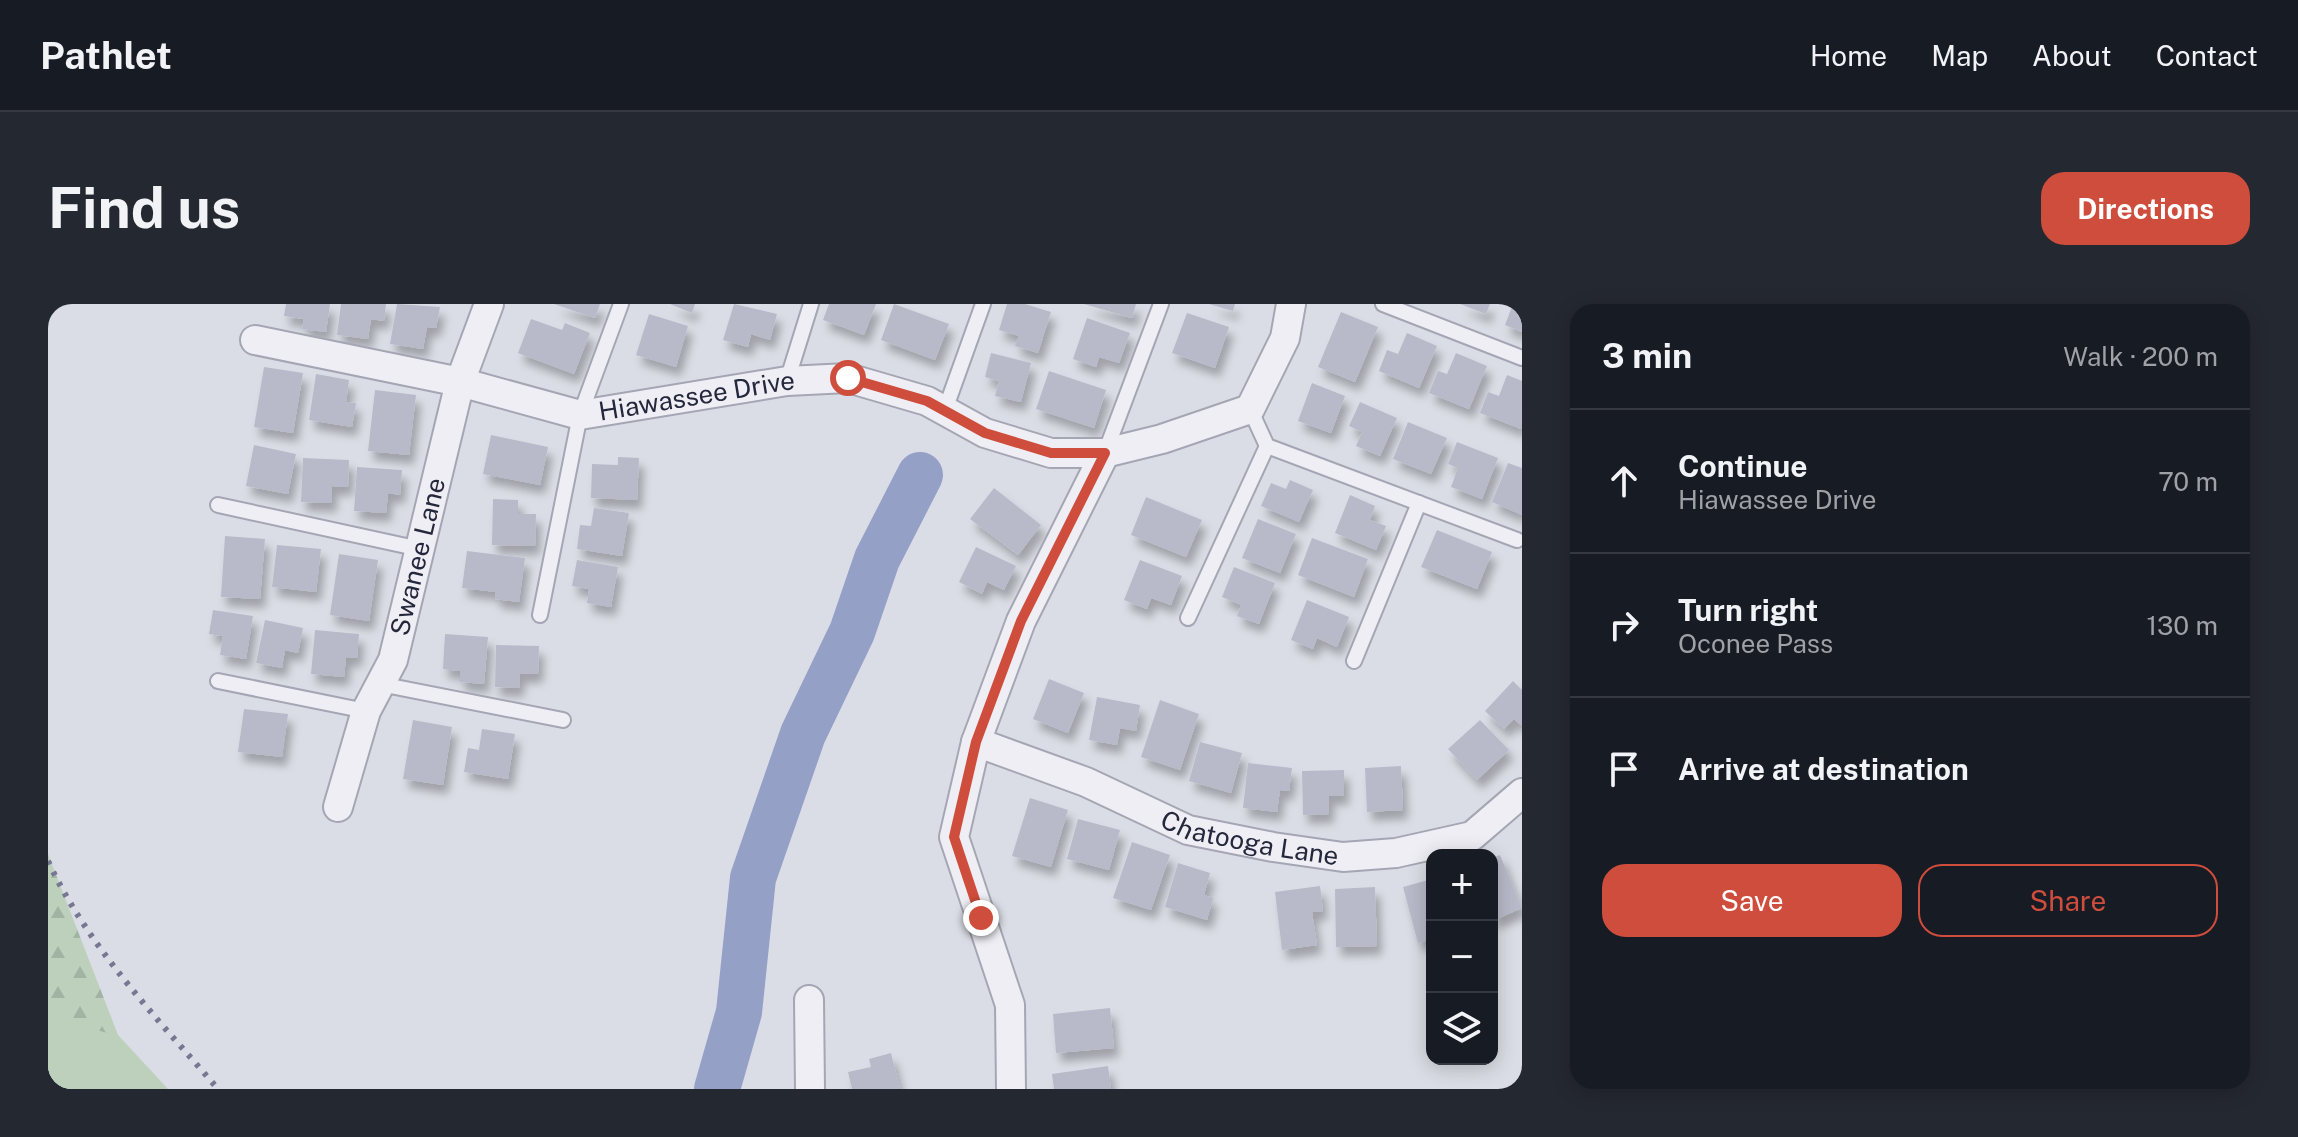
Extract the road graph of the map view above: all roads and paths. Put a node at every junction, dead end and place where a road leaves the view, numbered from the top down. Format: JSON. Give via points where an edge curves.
{"nodes":[{"id":1,"x":489,"y":304,"type":"edge"},
{"id":2,"x":621,"y":304,"type":"edge"},
{"id":3,"x":811,"y":304,"type":"edge"},
{"id":4,"x":983,"y":304,"type":"edge"},
{"id":5,"x":1161,"y":304,"type":"edge"},
{"id":6,"x":1291,"y":304,"type":"edge"},
{"id":7,"x":1383,"y":304,"type":"edge"},
{"id":8,"x":255,"y":340,"type":"dead end"},
{"id":9,"x":1522,"y":358,"type":"edge"},
{"id":10,"x":787,"y":381,"type":"junction"},
{"id":11,"x":460,"y":382,"type":"junction"},
{"id":12,"x":1250,"y":409,"type":"junction"},
{"id":13,"x":945,"y":410,"type":"junction"},
{"id":14,"x":580,"y":415,"type":"junction"},
{"id":15,"x":1267,"y":446,"type":"junction"},
{"id":16,"x":1105,"y":453,"type":"junction"},
{"id":17,"x":1419,"y":503,"type":"junction"},
{"id":18,"x":218,"y":505,"type":"dead end"},
{"id":19,"x":1517,"y":540,"type":"dead end"},
{"id":20,"x":420,"y":549,"type":"junction"},
{"id":21,"x":540,"y":615,"type":"dead end"},
{"id":22,"x":1188,"y":618,"type":"dead end"},
{"id":23,"x":1354,"y":661,"type":"dead end"},
{"id":24,"x":218,"y":681,"type":"dead end"},
{"id":25,"x":380,"y":684,"type":"junction"},
{"id":26,"x":366,"y":711,"type":"junction"},
{"id":27,"x":563,"y":720,"type":"dead end"},
{"id":28,"x":976,"y":742,"type":"junction"},
{"id":29,"x":1522,"y":793,"type":"edge"},
{"id":30,"x":338,"y":807,"type":"dead end"},
{"id":31,"x":809,"y":1000,"type":"dead end"},
{"id":32,"x":810,"y":1089,"type":"edge"},
{"id":33,"x":1011,"y":1089,"type":"edge"}],
"edges":[{"from":1,"to":11,"type":"street","name":"Swanee Lane"},
{"from":2,"to":14,"type":"lane"},
{"from":3,"to":10,"type":"lane"},
{"from":4,"to":13,"type":"lane"},
{"from":5,"to":16,"type":"lane"},
{"from":6,"to":12,"type":"street","via":[[1285,338]]},
{"from":7,"to":9,"type":"lane"},
{"from":8,"to":11,"type":"street","name":"Hiawassee Drive"},
{"from":10,"to":13,"type":"street","name":"Hiawassee Drive","via":[[848,378]]},
{"from":10,"to":14,"type":"street","name":"Hiawassee Drive"},
{"from":11,"to":14,"type":"street","name":"Hiawassee Drive"},
{"from":11,"to":20,"type":"street","name":"Swanee Lane"},
{"from":12,"to":15,"type":"lane"},
{"from":12,"to":16,"type":"street","name":"Hiawassee Drive"},
{"from":13,"to":16,"type":"street","name":"Hiawassee Drive","via":[[985,433],[1051,453]]},
{"from":14,"to":21,"type":"lane"},
{"from":15,"to":17,"type":"lane"},
{"from":15,"to":22,"type":"lane"},
{"from":16,"to":28,"type":"street","via":[[1021,621]]},
{"from":17,"to":19,"type":"lane"},
{"from":17,"to":23,"type":"lane"},
{"from":18,"to":20,"type":"lane"},
{"from":20,"to":25,"type":"street","name":"Swanee Lane","via":[[393,660]]},
{"from":24,"to":26,"type":"lane"},
{"from":25,"to":26,"type":"street","name":"Swanee Lane"},
{"from":25,"to":27,"type":"lane"},
{"from":26,"to":30,"type":"street","name":"Swanee Lane"},
{"from":28,"to":29,"type":"street","name":"Chatooga Lane","via":[[1086,782],[1188,830],[1343,857],[1396,853],[1472,836]]},
{"from":28,"to":33,"type":"street","via":[[954,837],[1010,1005]]},
{"from":31,"to":32,"type":"street"}]}
